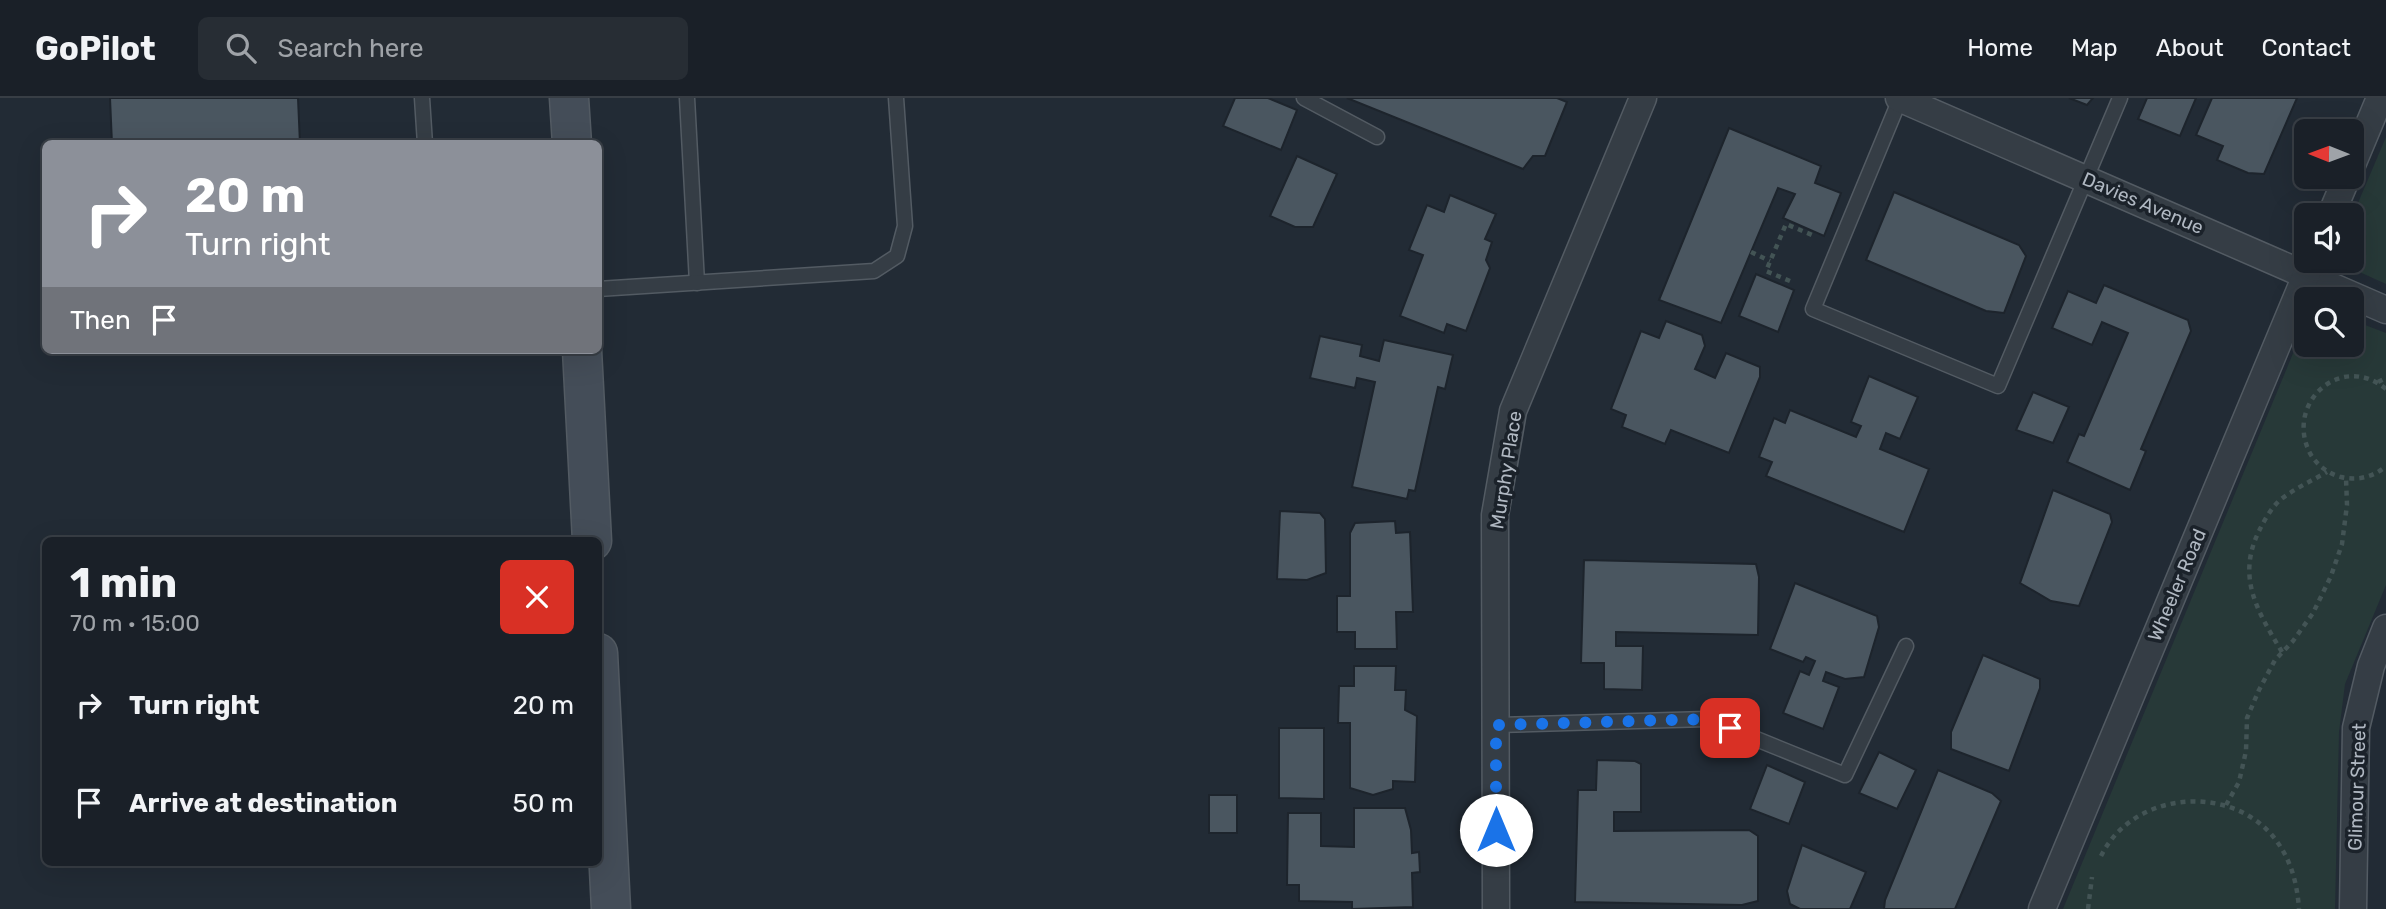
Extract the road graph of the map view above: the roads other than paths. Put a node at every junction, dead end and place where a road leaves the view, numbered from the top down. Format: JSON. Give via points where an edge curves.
{"nodes":[{"id":1,"x":422,"y":98,"type":"edge"},
{"id":2,"x":569,"y":98,"type":"edge"},
{"id":3,"x":687,"y":98,"type":"edge"},
{"id":4,"x":896,"y":98,"type":"edge"},
{"id":5,"x":1304,"y":98,"type":"edge"},
{"id":6,"x":1643,"y":98,"type":"edge"},
{"id":7,"x":1900,"y":98,"type":"edge"},
{"id":8,"x":2120,"y":98,"type":"edge"},
{"id":9,"x":2381,"y":98,"type":"edge"},
{"id":10,"x":1377,"y":137,"type":"dead end"},
{"id":11,"x":2364,"y":137,"type":"edge"},
{"id":12,"x":425,"y":140,"type":"edge"},
{"id":13,"x":572,"y":140,"type":"edge"},
{"id":14,"x":2084,"y":178,"type":"junction"},
{"id":15,"x":2294,"y":261,"type":"edge"},
{"id":16,"x":2307,"y":273,"type":"edge"},
{"id":17,"x":2320,"y":273,"type":"edge"},
{"id":18,"x":697,"y":284,"type":"junction"},
{"id":19,"x":602,"y":289,"type":"edge"},
{"id":20,"x":2386,"y":310,"type":"edge"},
{"id":21,"x":582,"y":354,"type":"edge"},
{"id":22,"x":592,"y":537,"type":"edge"},
{"id":23,"x":2386,"y":628,"type":"edge"},
{"id":24,"x":1906,"y":646,"type":"dead end"},
{"id":25,"x":1496,"y":725,"type":"junction"},
{"id":26,"x":602,"y":732,"type":"edge"},
{"id":27,"x":611,"y":909,"type":"edge"},
{"id":28,"x":1496,"y":909,"type":"edge"},
{"id":29,"x":2042,"y":909,"type":"edge"},
{"id":30,"x":2353,"y":909,"type":"edge"}],
"edges":[{"from":1,"to":12,"type":"lane"},
{"from":2,"to":13,"type":"main road"},
{"from":3,"to":18,"type":"lane"},
{"from":4,"to":18,"type":"lane","via":[[905,226],[897,256],[874,271]]},
{"from":5,"to":10,"type":"lane"},
{"from":6,"to":25,"type":"street","name":"Murphy Place","via":[[1513,411],[1495,514]]},
{"from":7,"to":14,"type":"street","name":"Davies Avenue"},
{"from":7,"to":14,"type":"lane","via":[[1813,309],[1998,386]]},
{"from":8,"to":14,"type":"lane"},
{"from":9,"to":11,"type":"street"},
{"from":14,"to":15,"type":"street","name":"Davies Avenue"},
{"from":16,"to":29,"type":"street","name":"Wheeler Road"},
{"from":17,"to":20,"type":"street","name":"Davies Avenue"},
{"from":18,"to":19,"type":"lane"},
{"from":21,"to":22,"type":"main road"},
{"from":23,"to":30,"type":"street","name":"Glimour Street","via":[[2356,728]]},
{"from":24,"to":25,"type":"lane","via":[[1845,775],[1707,719]]},
{"from":25,"to":28,"type":"street","name":"Murphy Place"},
{"from":26,"to":27,"type":"main road"}]}
